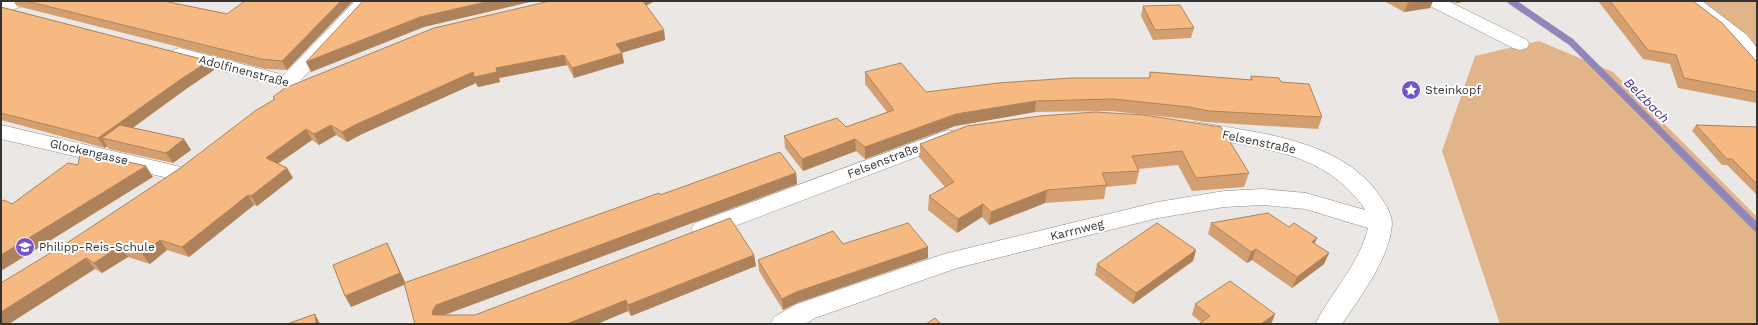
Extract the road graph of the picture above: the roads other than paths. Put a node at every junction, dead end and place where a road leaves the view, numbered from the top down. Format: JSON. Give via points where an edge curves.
{"nodes":[{"id":1,"x":365,"y":1,"type":"edge"},
{"id":2,"x":1431,"y":1,"type":"edge"},
{"id":3,"x":1435,"y":1,"type":"edge"},
{"id":4,"x":1691,"y":1,"type":"edge"},
{"id":5,"x":1520,"y":44,"type":"dead end"},
{"id":6,"x":164,"y":50,"type":"edge"},
{"id":7,"x":1757,"y":60,"type":"edge"},
{"id":8,"x":321,"y":77,"type":"edge"},
{"id":9,"x":288,"y":88,"type":"junction"},
{"id":10,"x":1178,"y":126,"type":"edge"},
{"id":11,"x":969,"y":130,"type":"edge"},
{"id":12,"x":1,"y":132,"type":"edge"},
{"id":13,"x":158,"y":186,"type":"edge"},
{"id":14,"x":1380,"y":223,"type":"junction"},
{"id":15,"x":682,"y":237,"type":"edge"},
{"id":16,"x":783,"y":324,"type":"edge"},
{"id":17,"x":1328,"y":324,"type":"edge"}],
"edges":[{"from":1,"to":9,"type":"street"},
{"from":2,"to":3,"type":"street"},
{"from":3,"to":5,"type":"street"},
{"from":4,"to":7,"type":"street","via":[[1740,39]]},
{"from":6,"to":9,"type":"street","name":"Adolfinenstraße"},
{"from":8,"to":9,"type":"street"},
{"from":10,"to":14,"type":"street","name":"Felsenstraße","via":[[1270,143],[1322,158],[1357,183],[1374,202]]},
{"from":11,"to":15,"type":"street","name":"Felsenstraße"},
{"from":12,"to":13,"type":"street","name":"Glockengasse","via":[[183,168]]},
{"from":14,"to":16,"type":"street","name":"Karrnweg","via":[[1306,201],[1263,196],[1217,200],[1158,210],[953,260],[806,311]]},
{"from":14,"to":17,"type":"street","name":"Felsenstraße","via":[[1374,250]]}]}
